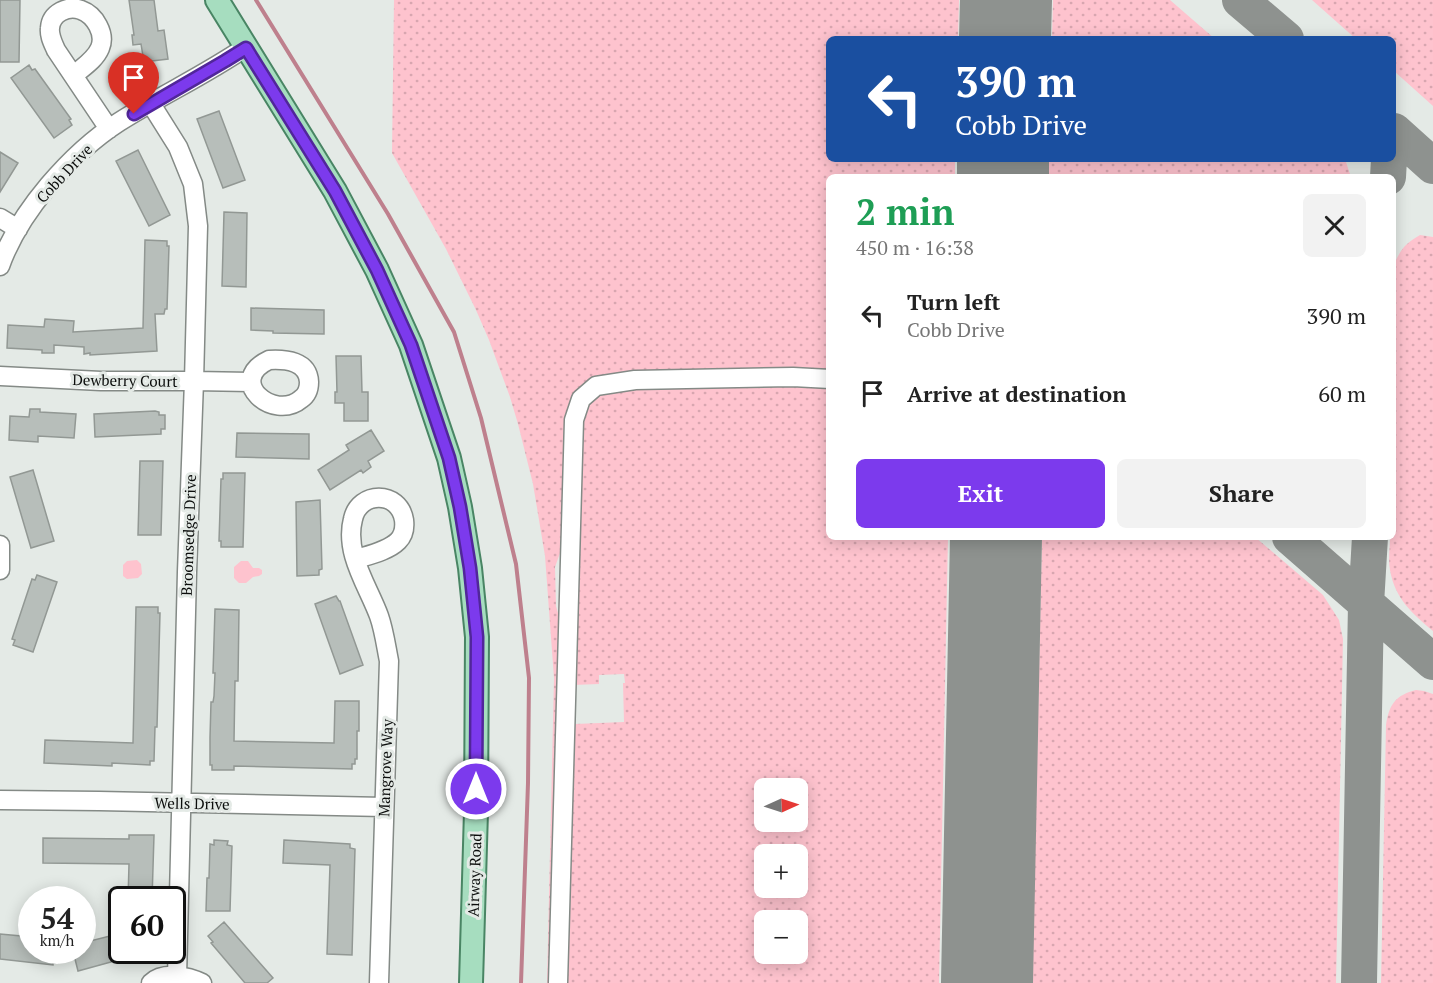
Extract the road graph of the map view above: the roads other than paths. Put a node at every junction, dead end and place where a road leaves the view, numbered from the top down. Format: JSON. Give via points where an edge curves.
{"nodes":[{"id":1,"x":217,"y":0,"type":"edge"},
{"id":2,"x":246,"y":48,"type":"junction"},
{"id":3,"x":74,"y":75,"type":"dead end"},
{"id":4,"x":151,"y":104,"type":"junction"},
{"id":5,"x":109,"y":129,"type":"junction"},
{"id":6,"x":0,"y":218,"type":"edge"},
{"id":7,"x":18,"y":229,"type":"junction"},
{"id":8,"x":0,"y":266,"type":"edge"},
{"id":9,"x":0,"y":376,"type":"edge"},
{"id":10,"x":826,"y":379,"type":"edge"},
{"id":11,"x":194,"y":381,"type":"junction"},
{"id":12,"x":251,"y":382,"type":"dead end"},
{"id":13,"x":0,"y":545,"type":"edge"},
{"id":14,"x":356,"y":559,"type":"dead end"},
{"id":15,"x":0,"y":570,"type":"edge"},
{"id":16,"x":0,"y":800,"type":"edge"},
{"id":17,"x":182,"y":803,"type":"junction"},
{"id":18,"x":384,"y":807,"type":"junction"},
{"id":19,"x":177,"y":977,"type":"junction"},
{"id":20,"x":151,"y":983,"type":"edge"},
{"id":21,"x":202,"y":983,"type":"edge"},
{"id":22,"x":379,"y":983,"type":"edge"},
{"id":23,"x":471,"y":983,"type":"edge"},
{"id":24,"x":558,"y":983,"type":"edge"}],
"edges":[{"from":1,"to":2,"type":"main road","name":"Airway Road"},
{"from":2,"to":4,"type":"street","name":"Cobb Drive"},
{"from":2,"to":23,"type":"main road","name":"Airway Road","via":[[335,191],[377,270],[411,345],[449,458],[470,568],[477,637]]},
{"from":3,"to":5,"type":"street"},
{"from":4,"to":5,"type":"street","name":"Cobb Drive"},
{"from":4,"to":11,"type":"street","name":"Broomsedge Drive","via":[[178,147],[193,184],[198,226]]},
{"from":5,"to":7,"type":"street","name":"Cobb Drive","via":[[49,185]]},
{"from":6,"to":7,"type":"street"},
{"from":7,"to":8,"type":"street","name":"Cobb Drive"},
{"from":9,"to":11,"type":"street","name":"Dewberry Court"},
{"from":10,"to":24,"type":"street","via":[[635,380],[596,386],[581,399],[574,420]]},
{"from":11,"to":12,"type":"street","name":"Dewberry Court"},
{"from":11,"to":17,"type":"street","name":"Broomsedge Drive"},
{"from":13,"to":15,"type":"street"},
{"from":14,"to":18,"type":"street","name":"Mangrove Way","via":[[379,617],[389,661]]},
{"from":16,"to":17,"type":"street","name":"Wells Drive"},
{"from":17,"to":18,"type":"street","name":"Wells Drive"},
{"from":17,"to":19,"type":"street","name":"Broomsedge Drive"},
{"from":18,"to":22,"type":"street","name":"Mangrove Way"},
{"from":19,"to":20,"type":"street","via":[[166,976]]},
{"from":19,"to":21,"type":"street"}]}
